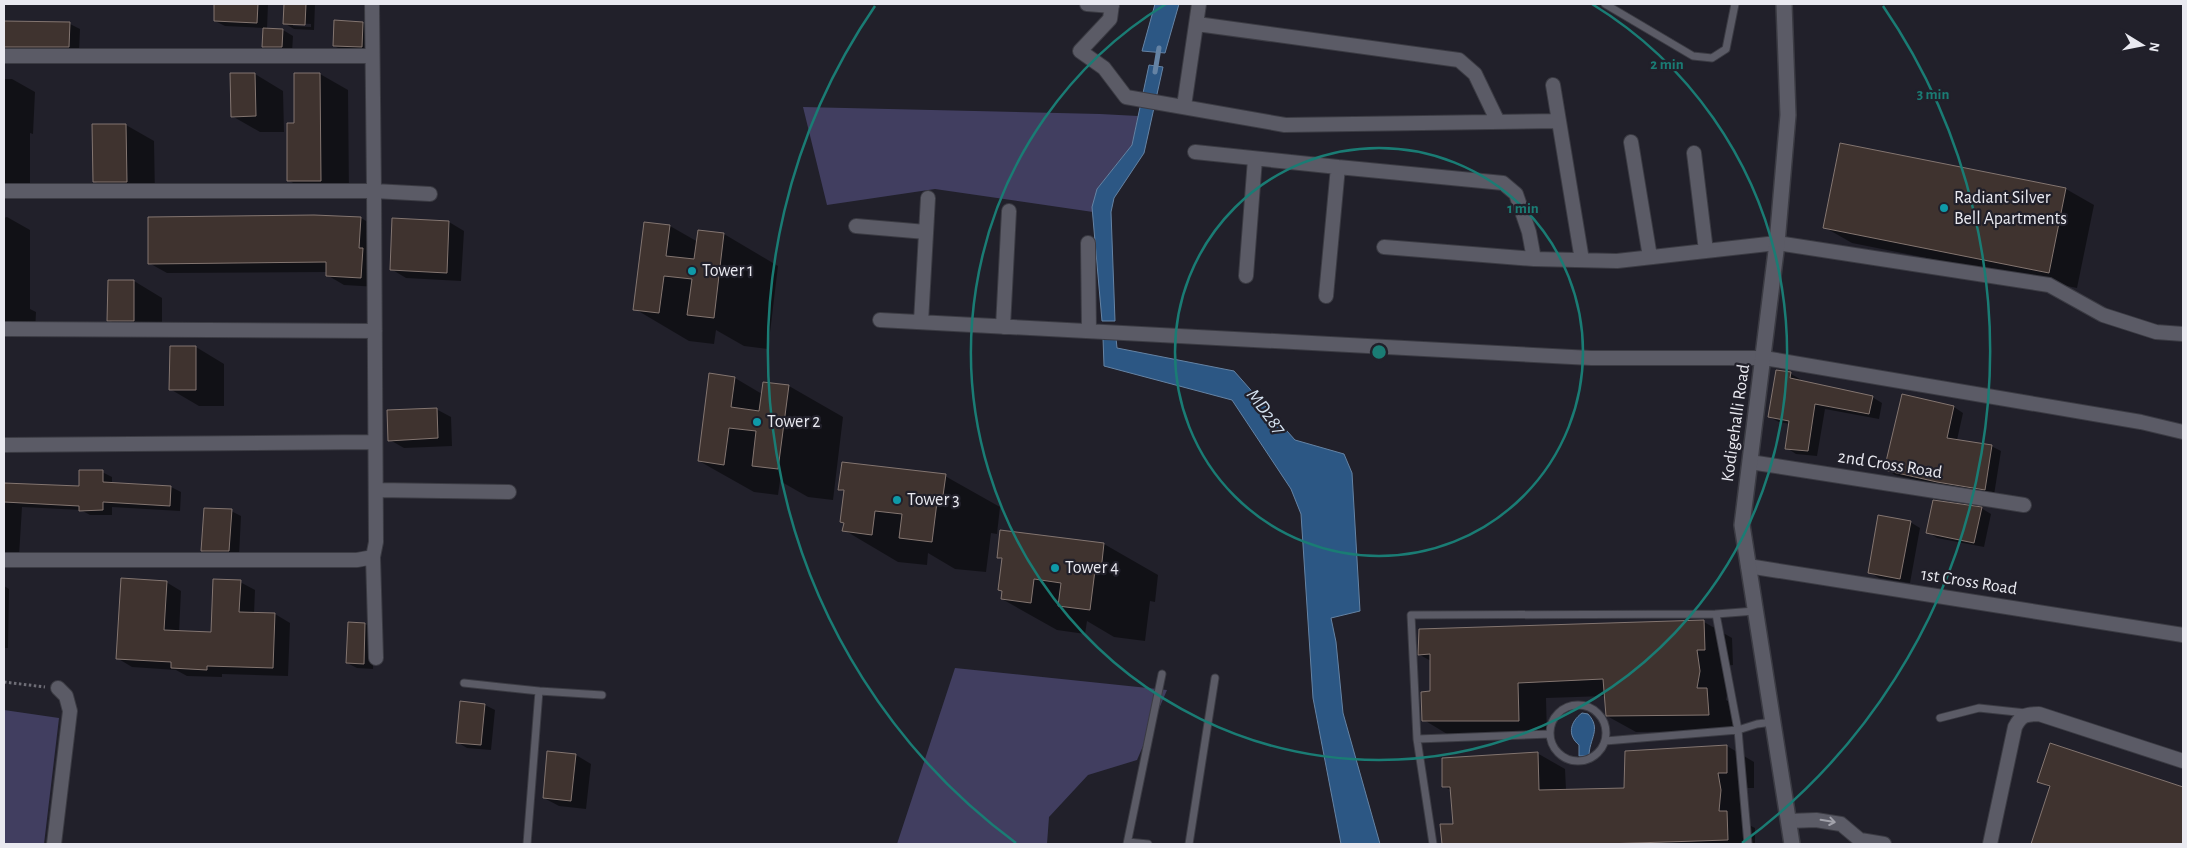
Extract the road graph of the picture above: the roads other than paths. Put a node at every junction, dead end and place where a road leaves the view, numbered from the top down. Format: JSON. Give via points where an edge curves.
{"nodes":[{"id":1,"x":372,"y":4,"type":"edge"},
{"id":2,"x":1087,"y":4,"type":"edge"},
{"id":3,"x":1199,"y":4,"type":"edge"},
{"id":4,"x":1605,"y":4,"type":"edge"},
{"id":5,"x":1735,"y":4,"type":"edge"},
{"id":6,"x":1784,"y":4,"type":"edge"},
{"id":7,"x":1112,"y":5,"type":"edge"},
{"id":8,"x":1197,"y":24,"type":"junction"},
{"id":9,"x":4,"y":56,"type":"edge"},
{"id":10,"x":372,"y":56,"type":"junction"},
{"id":11,"x":1553,"y":86,"type":"dead end"},
{"id":12,"x":1184,"y":106,"type":"junction"},
{"id":13,"x":1559,"y":121,"type":"junction"},
{"id":14,"x":1498,"y":122,"type":"junction"},
{"id":15,"x":1631,"y":142,"type":"dead end"},
{"id":16,"x":1195,"y":152,"type":"dead end"},
{"id":17,"x":1694,"y":153,"type":"dead end"},
{"id":18,"x":1256,"y":159,"type":"junction"},
{"id":19,"x":1338,"y":167,"type":"junction"},
{"id":20,"x":4,"y":191,"type":"edge"},
{"id":21,"x":374,"y":191,"type":"junction"},
{"id":22,"x":430,"y":194,"type":"dead end"},
{"id":23,"x":928,"y":198,"type":"dead end"},
{"id":24,"x":1009,"y":211,"type":"dead end"},
{"id":25,"x":856,"y":226,"type":"dead end"},
{"id":26,"x":926,"y":232,"type":"junction"},
{"id":27,"x":1777,"y":242,"type":"junction"},
{"id":28,"x":1088,"y":244,"type":"dead end"},
{"id":29,"x":1384,"y":247,"type":"dead end"},
{"id":30,"x":1706,"y":251,"type":"junction"},
{"id":31,"x":1650,"y":258,"type":"junction"},
{"id":32,"x":1534,"y":259,"type":"junction"},
{"id":33,"x":1582,"y":260,"type":"junction"},
{"id":34,"x":1246,"y":276,"type":"dead end"},
{"id":35,"x":1326,"y":296,"type":"dead end"},
{"id":36,"x":880,"y":320,"type":"dead end"},
{"id":37,"x":921,"y":322,"type":"junction"},
{"id":38,"x":1003,"y":327,"type":"junction"},
{"id":39,"x":4,"y":329,"type":"edge"},
{"id":40,"x":374,"y":331,"type":"junction"},
{"id":41,"x":1089,"y":331,"type":"junction"},
{"id":42,"x":2183,"y":334,"type":"edge"},
{"id":43,"x":1764,"y":358,"type":"junction"},
{"id":44,"x":2183,"y":432,"type":"edge"},
{"id":45,"x":376,"y":442,"type":"junction"},
{"id":46,"x":4,"y":445,"type":"edge"},
{"id":47,"x":1750,"y":462,"type":"junction"},
{"id":48,"x":376,"y":490,"type":"junction"},
{"id":49,"x":509,"y":492,"type":"dead end"},
{"id":50,"x":2024,"y":505,"type":"dead end"},
{"id":51,"x":373,"y":557,"type":"junction"},
{"id":52,"x":4,"y":560,"type":"edge"},
{"id":53,"x":1748,"y":566,"type":"junction"},
{"id":54,"x":1755,"y":611,"type":"junction"},
{"id":55,"x":1716,"y":614,"type":"junction"},
{"id":56,"x":2183,"y":636,"type":"edge"},
{"id":57,"x":376,"y":658,"type":"dead end"},
{"id":58,"x":1162,"y":674,"type":"dead end"},
{"id":59,"x":1215,"y":678,"type":"dead end"},
{"id":60,"x":464,"y":683,"type":"dead end"},
{"id":61,"x":58,"y":688,"type":"road end"},
{"id":62,"x":539,"y":690,"type":"junction"},
{"id":63,"x":602,"y":695,"type":"dead end"},
{"id":64,"x":2028,"y":714,"type":"junction"},
{"id":65,"x":1940,"y":718,"type":"dead end"},
{"id":66,"x":1773,"y":722,"type":"junction"},
{"id":67,"x":1738,"y":730,"type":"junction"},
{"id":68,"x":1550,"y":734,"type":"junction"},
{"id":69,"x":1417,"y":739,"type":"junction"},
{"id":70,"x":1605,"y":741,"type":"junction"},
{"id":71,"x":2183,"y":761,"type":"edge"},
{"id":72,"x":1789,"y":821,"type":"junction"},
{"id":73,"x":1860,"y":842,"type":"edge"},
{"id":74,"x":1128,"y":843,"type":"edge"},
{"id":75,"x":54,"y":844,"type":"edge"},
{"id":76,"x":527,"y":844,"type":"edge"},
{"id":77,"x":1148,"y":844,"type":"edge"},
{"id":78,"x":1189,"y":844,"type":"edge"},
{"id":79,"x":1433,"y":844,"type":"edge"},
{"id":80,"x":1748,"y":844,"type":"edge"},
{"id":81,"x":1789,"y":844,"type":"edge"},
{"id":82,"x":1884,"y":844,"type":"edge"},
{"id":83,"x":1990,"y":844,"type":"edge"}],
"edges":[{"from":1,"to":10,"type":"street"},
{"from":2,"to":7,"type":"street"},
{"from":3,"to":8,"type":"street"},
{"from":4,"to":5,"type":"lane","via":[[1694,56],[1712,58],[1726,49]]},
{"from":6,"to":27,"type":"street","name":"Kodigehalli Road","via":[[1788,115]]},
{"from":7,"to":12,"type":"street","via":[[1110,19],[1080,51],[1104,68],[1126,97]]},
{"from":8,"to":12,"type":"street"},
{"from":8,"to":14,"type":"street","via":[[1459,60],[1475,74]]},
{"from":9,"to":10,"type":"street"},
{"from":10,"to":21,"type":"street"},
{"from":11,"to":13,"type":"street"},
{"from":12,"to":14,"type":"street","via":[[1284,125]]},
{"from":13,"to":14,"type":"street"},
{"from":13,"to":33,"type":"street"},
{"from":15,"to":31,"type":"street"},
{"from":16,"to":18,"type":"street"},
{"from":17,"to":30,"type":"street"},
{"from":18,"to":19,"type":"street"},
{"from":18,"to":34,"type":"street"},
{"from":19,"to":32,"type":"street","via":[[1502,183],[1516,194]]},
{"from":19,"to":35,"type":"street"},
{"from":20,"to":21,"type":"street"},
{"from":21,"to":22,"type":"street"},
{"from":21,"to":40,"type":"street"},
{"from":23,"to":26,"type":"street"},
{"from":24,"to":38,"type":"street"},
{"from":25,"to":26,"type":"street"},
{"from":26,"to":37,"type":"street"},
{"from":27,"to":30,"type":"street"},
{"from":27,"to":42,"type":"street","via":[[2050,285],[2103,316],[2156,332]]},
{"from":27,"to":43,"type":"street","name":"Kodigehalli Road"},
{"from":28,"to":41,"type":"street"},
{"from":29,"to":32,"type":"street"},
{"from":30,"to":31,"type":"street"},
{"from":31,"to":33,"type":"street"},
{"from":32,"to":33,"type":"street"},
{"from":36,"to":37,"type":"street"},
{"from":37,"to":38,"type":"street"},
{"from":38,"to":41,"type":"street"},
{"from":39,"to":40,"type":"street"},
{"from":40,"to":45,"type":"street"},
{"from":41,"to":43,"type":"street","via":[[1591,358]]},
{"from":43,"to":44,"type":"street","via":[[2132,420]]},
{"from":43,"to":47,"type":"street","name":"Kodigehalli Road"},
{"from":45,"to":46,"type":"street"},
{"from":45,"to":48,"type":"street"},
{"from":47,"to":50,"type":"street","name":"2nd Cross Road"},
{"from":47,"to":53,"type":"street","name":"Kodigehalli Road","via":[[1742,525]]},
{"from":48,"to":49,"type":"street"},
{"from":48,"to":51,"type":"street"},
{"from":51,"to":52,"type":"street","via":[[348,560]]},
{"from":51,"to":57,"type":"street"},
{"from":53,"to":54,"type":"street","name":"Kodigehalli Road"},
{"from":53,"to":56,"type":"street","name":"1st Cross Road"},
{"from":54,"to":55,"type":"lane"},
{"from":54,"to":66,"type":"street","name":"Kodigehalli Road"},
{"from":55,"to":67,"type":"lane"},
{"from":55,"to":69,"type":"lane","via":[[1411,615]]},
{"from":58,"to":74,"type":"lane"},
{"from":59,"to":78,"type":"lane"},
{"from":60,"to":62,"type":"lane"},
{"from":61,"to":75,"type":"street","via":[[66,696],[70,711]]},
{"from":62,"to":63,"type":"lane"},
{"from":62,"to":76,"type":"lane"},
{"from":64,"to":65,"type":"lane","via":[[1979,708]]},
{"from":64,"to":71,"type":"street","via":[[2039,714]]},
{"from":64,"to":83,"type":"street","via":[[2020,717],[2014,727]]},
{"from":66,"to":67,"type":"lane"},
{"from":66,"to":72,"type":"street","name":"Kodigehalli Road"},
{"from":67,"to":70,"type":"lane"},
{"from":67,"to":80,"type":"lane"},
{"from":68,"to":69,"type":"lane"},
{"from":68,"to":70,"type":"lane","via":[[1558,752],[1575,761],[1594,756]]},
{"from":68,"to":70,"type":"lane","via":[[1552,724],[1562,710],[1586,705],[1601,715],[1605,723]]},
{"from":69,"to":79,"type":"lane"},
{"from":72,"to":73,"type":"street","one_way":true,"via":[[1816,820],[1841,824]]},
{"from":72,"to":81,"type":"street","name":"Kodigehalli Road"},
{"from":73,"to":82,"type":"street"},
{"from":74,"to":77,"type":"lane"}]}
